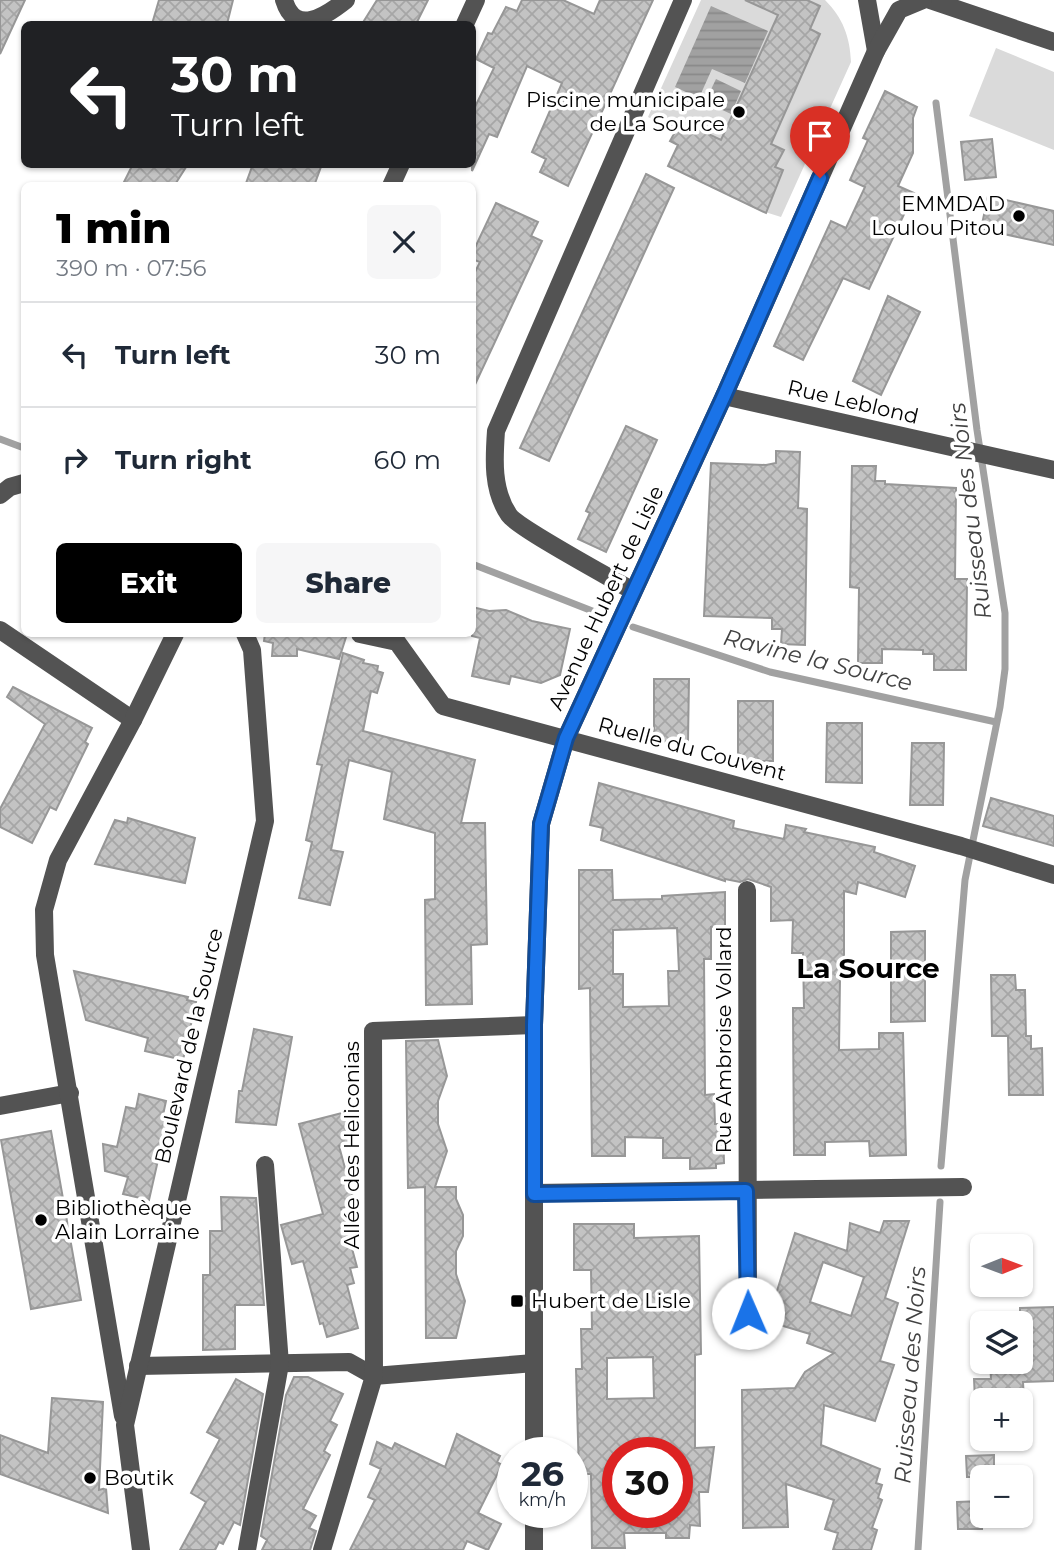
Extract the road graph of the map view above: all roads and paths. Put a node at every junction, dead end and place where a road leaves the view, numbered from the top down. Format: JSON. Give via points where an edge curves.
{"nodes":[{"id":1,"x":284,"y":0,"type":"edge"},
{"id":2,"x":346,"y":0,"type":"edge"},
{"id":3,"x":476,"y":0,"type":"edge"},
{"id":4,"x":683,"y":0,"type":"edge"},
{"id":5,"x":923,"y":0,"type":"edge"},
{"id":6,"x":930,"y":0,"type":"edge"},
{"id":7,"x":870,"y":1,"type":"edge"},
{"id":8,"x":466,"y":21,"type":"edge"},
{"id":9,"x":1054,"y":42,"type":"edge"},
{"id":10,"x":876,"y":51,"type":"junction"},
{"id":11,"x":724,"y":396,"type":"junction"},
{"id":12,"x":1054,"y":470,"type":"edge"},
{"id":13,"x":21,"y":484,"type":"edge"},
{"id":14,"x":0,"y":495,"type":"edge"},
{"id":15,"x":633,"y":591,"type":"junction"},
{"id":16,"x":0,"y":629,"type":"edge"},
{"id":17,"x":174,"y":637,"type":"edge"},
{"id":18,"x":246,"y":637,"type":"edge"},
{"id":19,"x":374,"y":637,"type":"edge"},
{"id":20,"x":133,"y":720,"type":"junction"},
{"id":21,"x":566,"y":738,"type":"junction"},
{"id":22,"x":1054,"y":875,"type":"edge"},
{"id":23,"x":747,"y":891,"type":"dead end"},
{"id":24,"x":534,"y":1025,"type":"junction"},
{"id":25,"x":70,"y":1093,"type":"junction"},
{"id":26,"x":0,"y":1107,"type":"edge"},
{"id":27,"x":265,"y":1165,"type":"dead end"},
{"id":28,"x":963,"y":1187,"type":"dead end"},
{"id":29,"x":746,"y":1191,"type":"junction"},
{"id":30,"x":534,"y":1194,"type":"junction"},
{"id":31,"x":748,"y":1313,"type":"dead end"},
{"id":32,"x":534,"y":1363,"type":"junction"},
{"id":33,"x":280,"y":1364,"type":"junction"},
{"id":34,"x":138,"y":1366,"type":"junction"},
{"id":35,"x":374,"y":1376,"type":"junction"},
{"id":36,"x":125,"y":1425,"type":"junction"},
{"id":37,"x":534,"y":1437,"type":"edge"},
{"id":38,"x":534,"y":1528,"type":"edge"},
{"id":39,"x":141,"y":1550,"type":"edge"},
{"id":40,"x":247,"y":1550,"type":"edge"},
{"id":41,"x":322,"y":1550,"type":"edge"},
{"id":42,"x":534,"y":1550,"type":"edge"}],
"edges":[{"from":1,"to":2,"type":"street","via":[[296,18],[307,20],[327,15]]},
{"from":3,"to":8,"type":"street"},
{"from":4,"to":15,"type":"street","via":[[496,431],[497,490],[510,517]]},
{"from":5,"to":10,"type":"street","name":"Avenue Hubert de Lisle","via":[[899,10]]},
{"from":6,"to":9,"type":"street"},
{"from":7,"to":10,"type":"street"},
{"from":10,"to":11,"type":"street","name":"Avenue Hubert de Lisle"},
{"from":11,"to":12,"type":"street","name":"Rue Leblond"},
{"from":11,"to":15,"type":"street","name":"Avenue Hubert de Lisle"},
{"from":13,"to":14,"type":"street"},
{"from":15,"to":21,"type":"street","name":"Avenue Hubert de Lisle"},
{"from":16,"to":20,"type":"street"},
{"from":17,"to":20,"type":"street"},
{"from":18,"to":34,"type":"street","name":"Boulevard de la Source","via":[[252,650],[265,821]]},
{"from":19,"to":21,"type":"street","name":"Ruelle du Couvent","via":[[397,642],[443,706]]},
{"from":20,"to":25,"type":"street","via":[[58,860],[44,910],[45,955]]},
{"from":21,"to":22,"type":"street","name":"Ruelle du Couvent"},
{"from":21,"to":24,"type":"street","name":"Avenue Hubert de Lisle","via":[[541,824]]},
{"from":23,"to":29,"type":"street","name":"Rue Ambroise Vollard"},
{"from":24,"to":30,"type":"street","name":"Avenue Hubert de Lisle"},
{"from":24,"to":35,"type":"street","name":"Allée des Heliconias","via":[[373,1031]]},
{"from":25,"to":26,"type":"street"},
{"from":25,"to":36,"type":"street"},
{"from":27,"to":33,"type":"street"},
{"from":28,"to":29,"type":"street"},
{"from":29,"to":30,"type":"street"},
{"from":29,"to":31,"type":"street","name":"Rue Ambroise Vollard"},
{"from":30,"to":32,"type":"street","name":"Avenue Hubert de Lisle"},
{"from":32,"to":35,"type":"street"},
{"from":32,"to":37,"type":"street","name":"Avenue Hubert de Lisle"},
{"from":33,"to":34,"type":"street"},
{"from":33,"to":35,"type":"street","via":[[349,1362]]},
{"from":33,"to":40,"type":"street"},
{"from":34,"to":36,"type":"street","name":"Boulevard de la Source"},
{"from":35,"to":41,"type":"street","name":"Allée des Heliconias"},
{"from":36,"to":39,"type":"street","name":"Boulevard de la Source"},
{"from":38,"to":42,"type":"street"}]}
